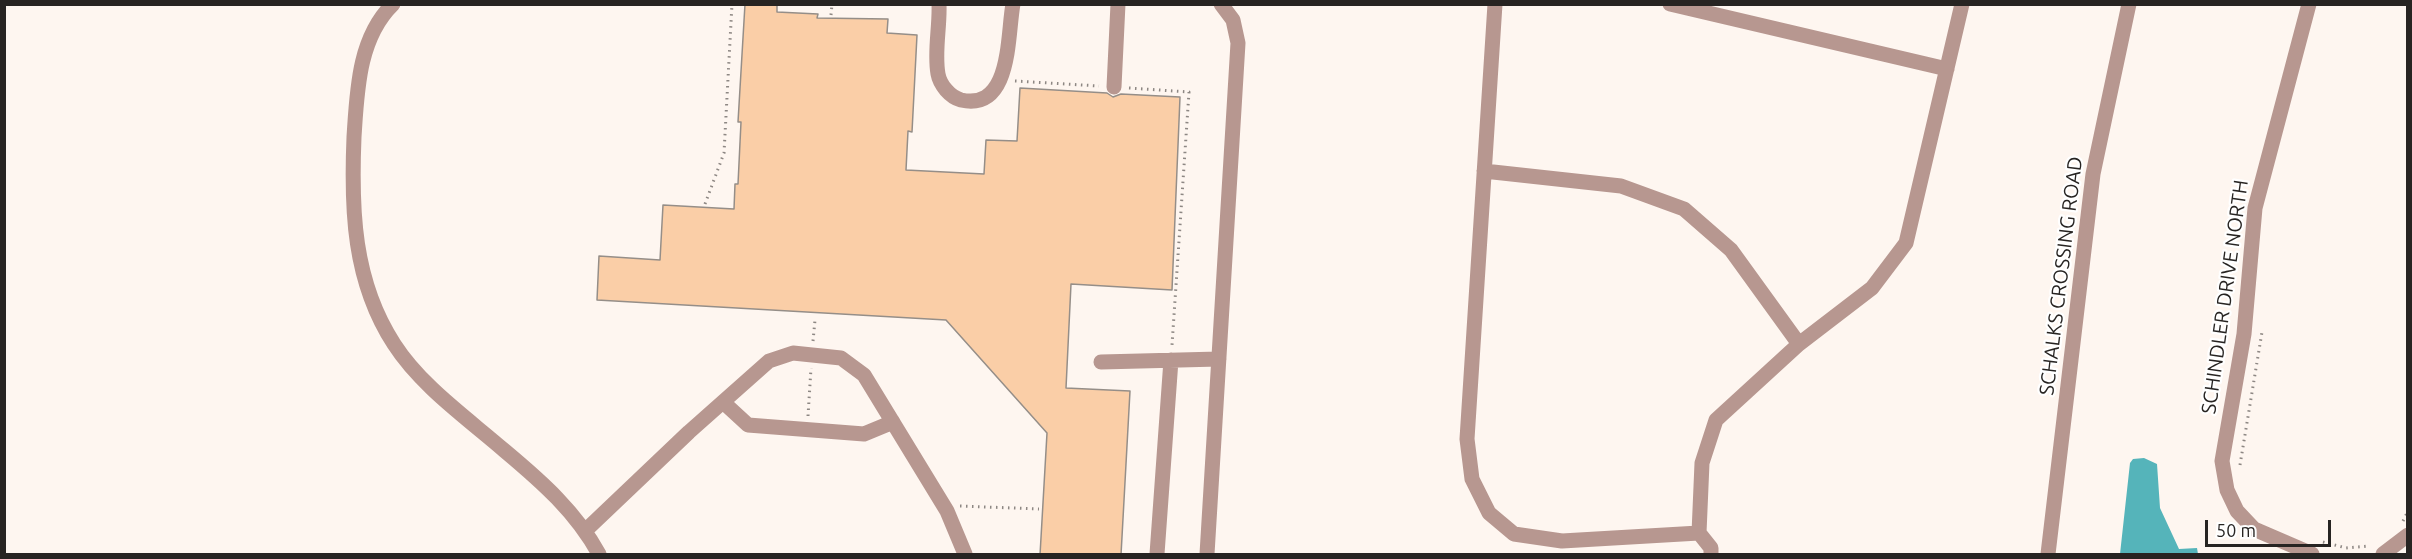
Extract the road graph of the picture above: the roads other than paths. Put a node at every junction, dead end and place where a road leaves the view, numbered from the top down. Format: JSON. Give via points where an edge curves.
{"nodes":[{"id":1,"x":939,"y":4,"type":"edge"},
{"id":2,"x":1013,"y":4,"type":"edge"},
{"id":3,"x":1118,"y":4,"type":"edge"},
{"id":4,"x":1221,"y":4,"type":"edge"},
{"id":5,"x":1495,"y":4,"type":"edge"},
{"id":6,"x":1670,"y":4,"type":"edge"},
{"id":7,"x":1962,"y":4,"type":"edge"},
{"id":8,"x":2129,"y":4,"type":"edge"},
{"id":9,"x":2309,"y":4,"type":"edge"},
{"id":10,"x":390,"y":6,"type":"edge"},
{"id":11,"x":1947,"y":69,"type":"junction"},
{"id":12,"x":1114,"y":87,"type":"road end"},
{"id":13,"x":1484,"y":171,"type":"junction"},
{"id":14,"x":1799,"y":344,"type":"junction"},
{"id":15,"x":1219,"y":359,"type":"junction"},
{"id":16,"x":1171,"y":360,"type":"junction"},
{"id":17,"x":1101,"y":362,"type":"dead end"},
{"id":18,"x":723,"y":402,"type":"junction"},
{"id":19,"x":893,"y":422,"type":"junction"},
{"id":20,"x":586,"y":530,"type":"junction"},
{"id":21,"x":2402,"y":531,"type":"edge"},
{"id":22,"x":1699,"y":533,"type":"junction"},
{"id":23,"x":2316,"y":548,"type":"edge"},
{"id":24,"x":2386,"y":551,"type":"edge"},
{"id":25,"x":599,"y":555,"type":"edge"},
{"id":26,"x":965,"y":555,"type":"edge"},
{"id":27,"x":1157,"y":555,"type":"edge"},
{"id":28,"x":1207,"y":555,"type":"edge"},
{"id":29,"x":1712,"y":555,"type":"edge"},
{"id":30,"x":2048,"y":555,"type":"edge"}],
"edges":[{"from":1,"to":2,"type":"street","via":[[938,68],[943,86],[958,99],[972,102],[992,93],[1002,80]]},
{"from":3,"to":12,"type":"street"},
{"from":4,"to":15,"type":"street","via":[[1233,20],[1238,43]]},
{"from":5,"to":13,"type":"street"},
{"from":6,"to":11,"type":"street"},
{"from":7,"to":11,"type":"street"},
{"from":8,"to":30,"type":"street","name":"SCHALKS CROSSING ROAD","via":[[2093,174]]},
{"from":9,"to":23,"type":"street","name":"SCHINDLER DRIVE NORTH","via":[[2255,208],[2244,334],[2222,461],[2227,490],[2237,511],[2254,529]]},
{"from":10,"to":20,"type":"street","via":[[370,40],[357,84],[351,195],[356,247],[372,301],[394,344],[434,389],[553,491]]},
{"from":11,"to":14,"type":"street","via":[[1906,243],[1872,288]]},
{"from":13,"to":14,"type":"street","via":[[1621,186],[1684,209],[1731,250]]},
{"from":13,"to":22,"type":"street","via":[[1467,439],[1472,479],[1489,513],[1514,534],[1562,541]]},
{"from":14,"to":22,"type":"street","via":[[1716,420],[1702,463]]},
{"from":15,"to":16,"type":"street"},
{"from":15,"to":28,"type":"street"},
{"from":16,"to":17,"type":"street"},
{"from":16,"to":27,"type":"street"},
{"from":18,"to":19,"type":"street","via":[[748,425],[864,434]]},
{"from":18,"to":19,"type":"street","via":[[769,361],[793,353],[841,358],[864,375]]},
{"from":18,"to":20,"type":"street"},
{"from":19,"to":26,"type":"street","via":[[947,511]]},
{"from":20,"to":25,"type":"street"},
{"from":21,"to":24,"type":"street"},
{"from":22,"to":29,"type":"street"}]}
